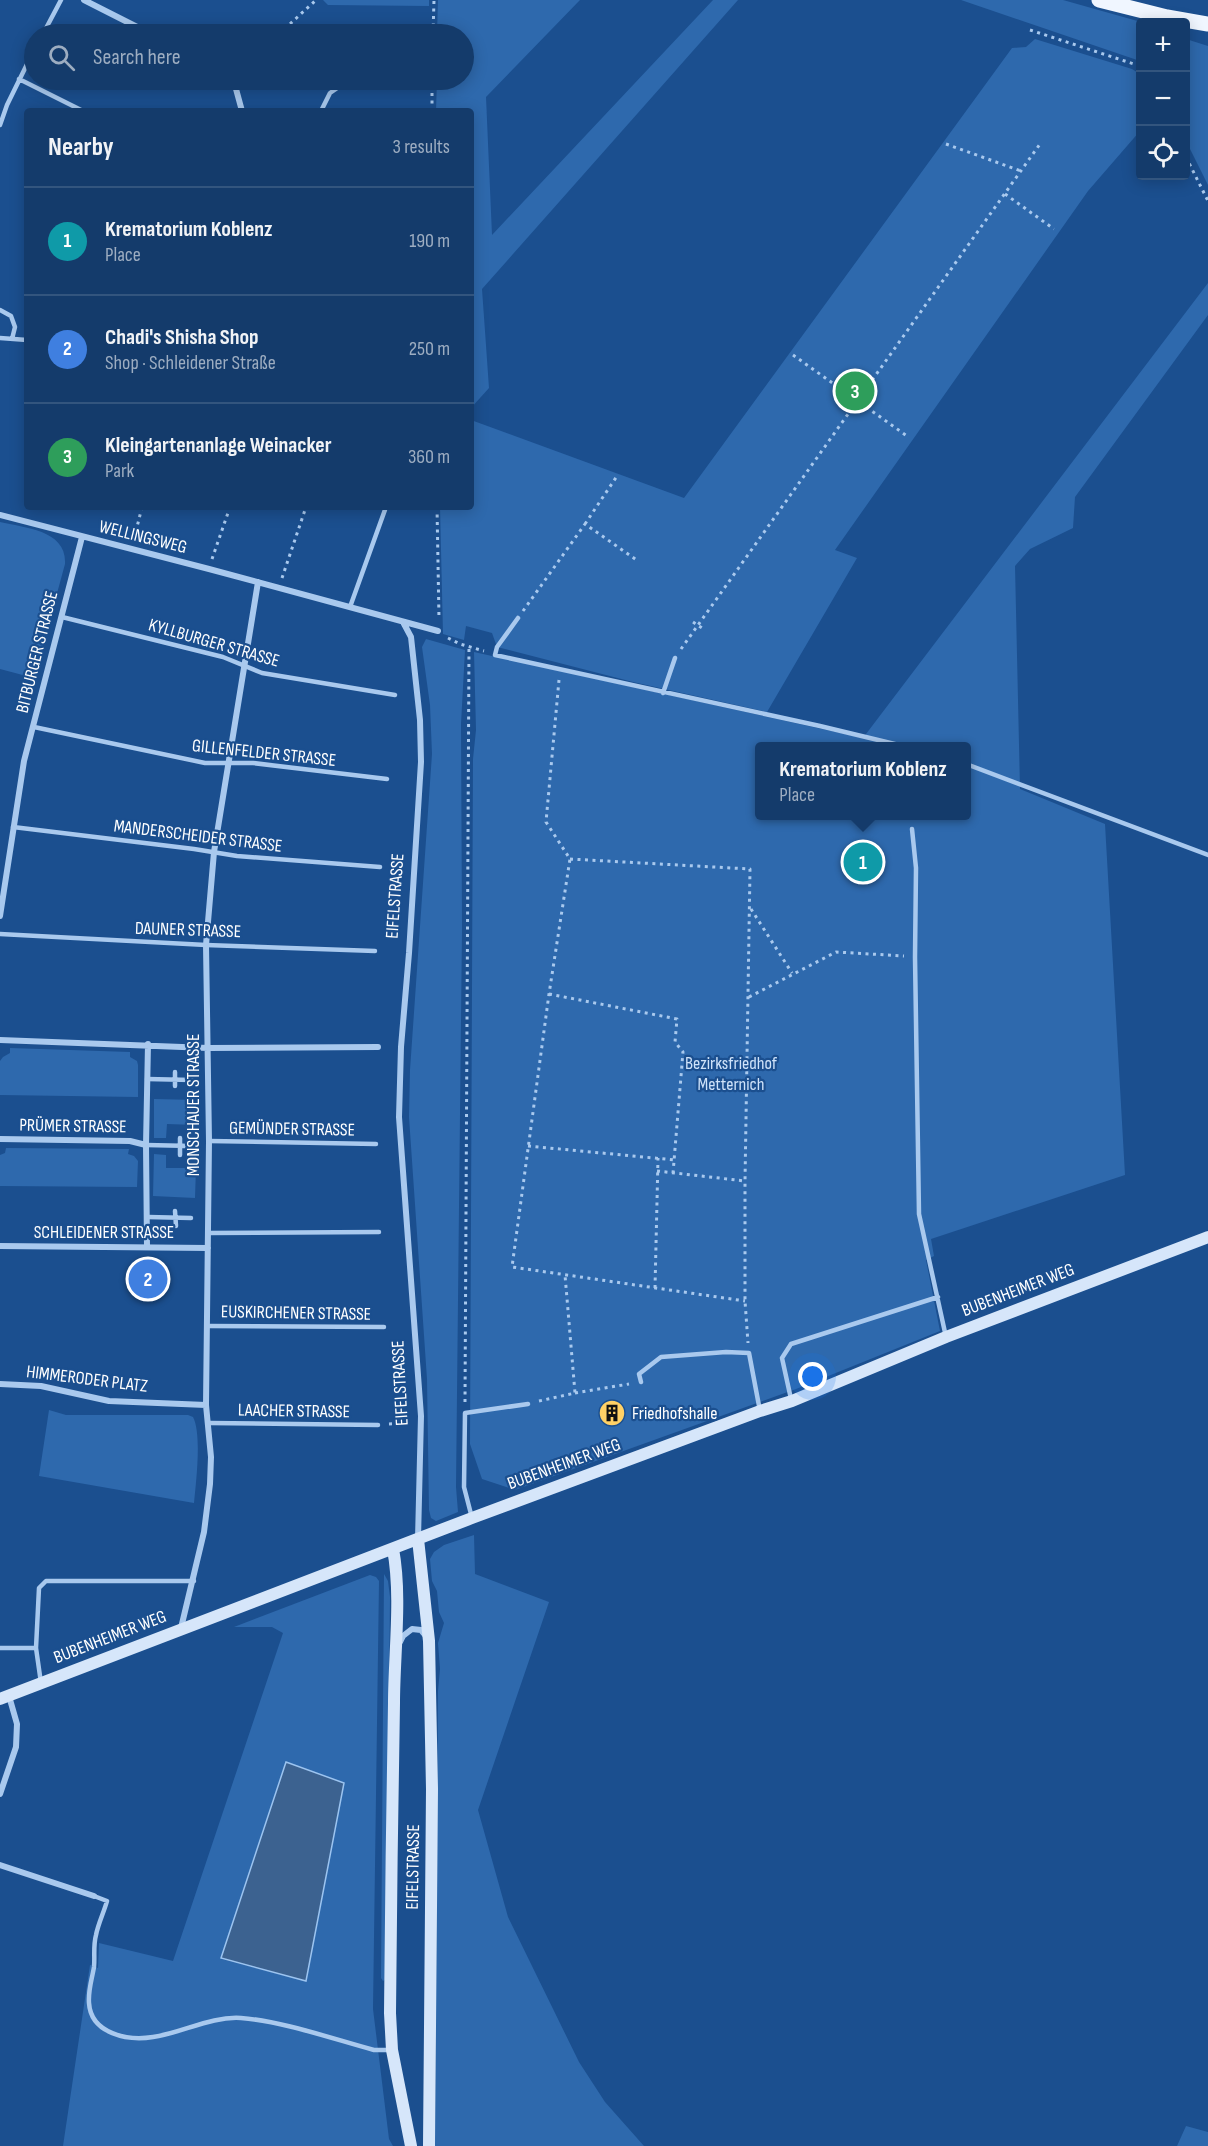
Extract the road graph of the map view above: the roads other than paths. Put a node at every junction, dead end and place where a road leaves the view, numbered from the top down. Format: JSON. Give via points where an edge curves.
{"nodes":[{"id":1,"x":61,"y":0,"type":"edge"},
{"id":2,"x":84,"y":0,"type":"edge"},
{"id":3,"x":1099,"y":0,"type":"edge"},
{"id":4,"x":48,"y":24,"type":"edge"},
{"id":5,"x":131,"y":24,"type":"edge"},
{"id":6,"x":1208,"y":24,"type":"edge"},
{"id":7,"x":24,"y":69,"type":"edge"},
{"id":8,"x":19,"y":79,"type":"junction"},
{"id":9,"x":24,"y":82,"type":"edge"},
{"id":10,"x":41,"y":90,"type":"edge"},
{"id":11,"x":236,"y":90,"type":"edge"},
{"id":12,"x":334,"y":90,"type":"edge"},
{"id":13,"x":77,"y":108,"type":"edge"},
{"id":14,"x":241,"y":108,"type":"edge"},
{"id":15,"x":322,"y":108,"type":"edge"},
{"id":16,"x":0,"y":125,"type":"edge"},
{"id":17,"x":0,"y":310,"type":"edge"},
{"id":18,"x":0,"y":338,"type":"edge"},
{"id":19,"x":12,"y":339,"type":"junction"},
{"id":20,"x":24,"y":340,"type":"edge"},
{"id":21,"x":385,"y":510,"type":"edge"},
{"id":22,"x":0,"y":515,"type":"edge"},
{"id":23,"x":82,"y":537,"type":"junction"},
{"id":24,"x":258,"y":582,"type":"junction"},
{"id":25,"x":350,"y":607,"type":"junction"},
{"id":26,"x":62,"y":617,"type":"junction"},
{"id":27,"x":518,"y":618,"type":"road end"},
{"id":28,"x":403,"y":622,"type":"junction"},
{"id":29,"x":438,"y":631,"type":"road end"},
{"id":30,"x":675,"y":658,"type":"road end"},
{"id":31,"x":243,"y":665,"type":"junction"},
{"id":32,"x":663,"y":693,"type":"junction"},
{"id":33,"x":395,"y":695,"type":"dead end"},
{"id":34,"x":34,"y":727,"type":"junction"},
{"id":35,"x":883,"y":742,"type":"edge"},
{"id":36,"x":228,"y":763,"type":"junction"},
{"id":37,"x":971,"y":766,"type":"edge"},
{"id":38,"x":387,"y":779,"type":"dead end"},
{"id":39,"x":13,"y":827,"type":"junction"},
{"id":40,"x":912,"y":830,"type":"dead end"},
{"id":41,"x":214,"y":852,"type":"junction"},
{"id":42,"x":1208,"y":855,"type":"edge"},
{"id":43,"x":380,"y":867,"type":"dead end"},
{"id":44,"x":0,"y":916,"type":"edge"},
{"id":45,"x":0,"y":934,"type":"edge"},
{"id":46,"x":206,"y":945,"type":"junction"},
{"id":47,"x":375,"y":951,"type":"dead end"},
{"id":48,"x":0,"y":1040,"type":"edge"},
{"id":49,"x":148,"y":1044,"type":"junction"},
{"id":50,"x":378,"y":1047,"type":"dead end"},
{"id":51,"x":208,"y":1048,"type":"junction"},
{"id":52,"x":175,"y":1072,"type":"dead end"},
{"id":53,"x":147,"y":1079,"type":"junction"},
{"id":54,"x":175,"y":1079,"type":"junction"},
{"id":55,"x":192,"y":1080,"type":"dead end"},
{"id":56,"x":175,"y":1086,"type":"dead end"},
{"id":57,"x":180,"y":1138,"type":"dead end"},
{"id":58,"x":0,"y":1140,"type":"edge"},
{"id":59,"x":209,"y":1141,"type":"junction"},
{"id":60,"x":376,"y":1144,"type":"dead end"},
{"id":61,"x":146,"y":1145,"type":"junction"},
{"id":62,"x":180,"y":1146,"type":"junction"},
{"id":63,"x":192,"y":1146,"type":"dead end"},
{"id":64,"x":180,"y":1155,"type":"dead end"},
{"id":65,"x":175,"y":1211,"type":"dead end"},
{"id":66,"x":148,"y":1217,"type":"junction"},
{"id":67,"x":175,"y":1218,"type":"junction"},
{"id":68,"x":191,"y":1218,"type":"dead end"},
{"id":69,"x":176,"y":1226,"type":"dead end"},
{"id":70,"x":379,"y":1232,"type":"dead end"},
{"id":71,"x":208,"y":1233,"type":"junction"},
{"id":72,"x":1208,"y":1237,"type":"edge"},
{"id":73,"x":0,"y":1246,"type":"edge"},
{"id":74,"x":147,"y":1247,"type":"junction"},
{"id":75,"x":208,"y":1248,"type":"junction"},
{"id":76,"x":938,"y":1297,"type":"junction"},
{"id":77,"x":208,"y":1326,"type":"junction"},
{"id":78,"x":384,"y":1327,"type":"dead end"},
{"id":79,"x":946,"y":1337,"type":"junction"},
{"id":80,"x":641,"y":1382,"type":"road end"},
{"id":81,"x":0,"y":1384,"type":"edge"},
{"id":82,"x":792,"y":1401,"type":"junction"},
{"id":83,"x":528,"y":1404,"type":"road end"},
{"id":84,"x":207,"y":1405,"type":"junction"},
{"id":85,"x":760,"y":1411,"type":"junction"},
{"id":86,"x":209,"y":1424,"type":"junction"},
{"id":87,"x":378,"y":1425,"type":"road end"},
{"id":88,"x":472,"y":1518,"type":"junction"},
{"id":89,"x":418,"y":1539,"type":"junction"},
{"id":90,"x":393,"y":1549,"type":"junction"},
{"id":91,"x":194,"y":1581,"type":"junction"},
{"id":92,"x":181,"y":1629,"type":"junction"},
{"id":93,"x":429,"y":1641,"type":"junction"},
{"id":94,"x":0,"y":1648,"type":"edge"},
{"id":95,"x":36,"y":1648,"type":"junction"},
{"id":96,"x":394,"y":1653,"type":"junction"},
{"id":97,"x":41,"y":1683,"type":"junction"},
{"id":98,"x":4,"y":1697,"type":"edge"},
{"id":99,"x":0,"y":1794,"type":"edge"},
{"id":100,"x":0,"y":1865,"type":"edge"},
{"id":101,"x":93,"y":1896,"type":"joint"},
{"id":102,"x":392,"y":2050,"type":"junction"},
{"id":103,"x":411,"y":2146,"type":"edge"},
{"id":104,"x":429,"y":2146,"type":"edge"}],
"edges":[{"from":1,"to":4,"type":"lane"},
{"from":2,"to":5,"type":"street"},
{"from":3,"to":6,"type":"main road"},
{"from":7,"to":8,"type":"lane"},
{"from":8,"to":9,"type":"lane"},
{"from":8,"to":16,"type":"lane"},
{"from":10,"to":13,"type":"lane"},
{"from":11,"to":14,"type":"street"},
{"from":12,"to":15,"type":"lane"},
{"from":17,"to":19,"type":"lane","via":[[11,316],[15,327]]},
{"from":18,"to":19,"type":"lane"},
{"from":19,"to":20,"type":"lane"},
{"from":21,"to":25,"type":"lane"},
{"from":22,"to":23,"type":"street","name":"WELLINGSWEG"},
{"from":23,"to":24,"type":"street","name":"WELLINGSWEG"},
{"from":23,"to":26,"type":"street","name":"BITBURGER STRASSE"},
{"from":24,"to":25,"type":"street","name":"WELLINGSWEG"},
{"from":24,"to":31,"type":"street","name":"MONSCHAUER STRASSE"},
{"from":25,"to":28,"type":"street","name":"WELLINGSWEG"},
{"from":26,"to":31,"type":"lane","name":"KYLLBURGER STRASSE"},
{"from":26,"to":34,"type":"street","name":"BITBURGER STRASSE"},
{"from":27,"to":32,"type":"lane","via":[[495,655]]},
{"from":28,"to":29,"type":"street","name":"WELLINGSWEG"},
{"from":28,"to":89,"type":"street","name":"EIFELSTRASSE","via":[[411,637],[422,740],[399,1117],[421,1422]]},
{"from":30,"to":32,"type":"lane"},
{"from":31,"to":33,"type":"lane","name":"KYLLBURGER STRASSE","via":[[262,673]]},
{"from":31,"to":36,"type":"street","name":"MONSCHAUER STRASSE"},
{"from":32,"to":35,"type":"lane"},
{"from":34,"to":36,"type":"lane","name":"GILLENFELDER STRASSE","via":[[205,763]]},
{"from":34,"to":39,"type":"street","name":"BITBURGER STRASSE"},
{"from":36,"to":38,"type":"lane","name":"GILLENFELDER STRASSE"},
{"from":36,"to":41,"type":"street","name":"MONSCHAUER STRASSE"},
{"from":37,"to":42,"type":"lane"},
{"from":39,"to":41,"type":"lane","name":"MANDERSCHEIDER STRASSE"},
{"from":39,"to":44,"type":"street","name":"BITBURGER STRASSE"},
{"from":40,"to":76,"type":"lane","via":[[916,868],[920,1214]]},
{"from":41,"to":43,"type":"lane","name":"MANDERSCHEIDER STRASSE"},
{"from":41,"to":46,"type":"street","name":"MONSCHAUER STRASSE"},
{"from":45,"to":46,"type":"lane","name":"DAUNER STRASSE"},
{"from":46,"to":47,"type":"lane","name":"DAUNER STRASSE"},
{"from":46,"to":51,"type":"street","name":"MONSCHAUER STRASSE"},
{"from":48,"to":49,"type":"street"},
{"from":49,"to":51,"type":"street"},
{"from":49,"to":53,"type":"street","name":"PRÜMER STRASSE"},
{"from":50,"to":51,"type":"street"},
{"from":51,"to":59,"type":"street","name":"MONSCHAUER STRASSE"},
{"from":52,"to":54,"type":"lane"},
{"from":53,"to":54,"type":"lane"},
{"from":53,"to":61,"type":"street","name":"PRÜMER STRASSE"},
{"from":54,"to":55,"type":"lane"},
{"from":54,"to":56,"type":"lane"},
{"from":57,"to":62,"type":"lane"},
{"from":58,"to":61,"type":"street","name":"PRÜMER STRASSE","via":[[130,1141]]},
{"from":59,"to":60,"type":"lane","name":"GEMÜNDER STRASSE"},
{"from":59,"to":71,"type":"street","name":"MONSCHAUER STRASSE"},
{"from":61,"to":62,"type":"lane"},
{"from":61,"to":66,"type":"street","name":"PRÜMER STRASSE"},
{"from":62,"to":63,"type":"lane"},
{"from":62,"to":64,"type":"lane"},
{"from":65,"to":67,"type":"lane"},
{"from":66,"to":67,"type":"lane"},
{"from":66,"to":74,"type":"street","name":"PRÜMER STRASSE"},
{"from":67,"to":68,"type":"lane"},
{"from":67,"to":69,"type":"lane"},
{"from":70,"to":71,"type":"lane"},
{"from":71,"to":75,"type":"street","name":"MONSCHAUER STRASSE"},
{"from":72,"to":79,"type":"street","name":"BUBENHEIMER WEG"},
{"from":73,"to":74,"type":"street","name":"SCHLEIDENER STRASSE"},
{"from":74,"to":75,"type":"street","name":"SCHLEIDENER STRASSE"},
{"from":75,"to":77,"type":"street","name":"MONSCHAUER STRASSE"},
{"from":76,"to":79,"type":"lane"},
{"from":76,"to":82,"type":"lane","via":[[791,1344],[782,1358]]},
{"from":77,"to":78,"type":"lane","name":"EUSKIRCHENER STRASSE"},
{"from":77,"to":84,"type":"street","name":"MONSCHAUER STRASSE"},
{"from":79,"to":82,"type":"street","name":"BUBENHEIMER WEG"},
{"from":80,"to":85,"type":"lane","via":[[639,1374],[661,1357],[749,1353]]},
{"from":81,"to":84,"type":"street","name":"HIMMERODER PLATZ","via":[[41,1386],[109,1401]]},
{"from":82,"to":85,"type":"street","name":"BUBENHEIMER WEG"},
{"from":83,"to":88,"type":"lane","via":[[465,1413],[464,1487]]},
{"from":84,"to":86,"type":"street","name":"MONSCHAUER STRASSE"},
{"from":85,"to":88,"type":"street","name":"BUBENHEIMER WEG"},
{"from":86,"to":87,"type":"lane","name":"LAACHER STRASSE"},
{"from":86,"to":91,"type":"street","name":"MONSCHAUER STRASSE","via":[[208,1507]]},
{"from":88,"to":89,"type":"street","name":"BUBENHEIMER WEG"},
{"from":89,"to":90,"type":"street","name":"BUBENHEIMER WEG"},
{"from":89,"to":93,"type":"street","name":"EIFELSTRASSE"},
{"from":90,"to":92,"type":"street","name":"BUBENHEIMER WEG"},
{"from":90,"to":96,"type":"street","name":"EIFELSTRASSE","via":[[397,1570]]},
{"from":91,"to":92,"type":"street","name":"MONSCHAUER STRASSE"},
{"from":91,"to":95,"type":"lane","via":[[46,1581],[39,1588]]},
{"from":92,"to":97,"type":"street","name":"BUBENHEIMER WEG"},
{"from":93,"to":96,"type":"street","via":[[421,1630],[412,1629]]},
{"from":93,"to":104,"type":"street","name":"EIFELSTRASSE"},
{"from":94,"to":95,"type":"lane"},
{"from":95,"to":97,"type":"lane"},
{"from":96,"to":102,"type":"street","name":"EIFELSTRASSE"},
{"from":97,"to":98,"type":"street","name":"BUBENHEIMER WEG"},
{"from":98,"to":99,"type":"street","via":[[17,1724],[16,1747]]},
{"from":100,"to":101,"type":"street"},
{"from":101,"to":102,"type":"lane","via":[[108,1901],[95,1937],[89,2006],[96,2022],[111,2033],[153,2037],[214,2020],[239,2018],[374,2050]]},
{"from":102,"to":103,"type":"street","name":"EIFELSTRASSE"}]}
